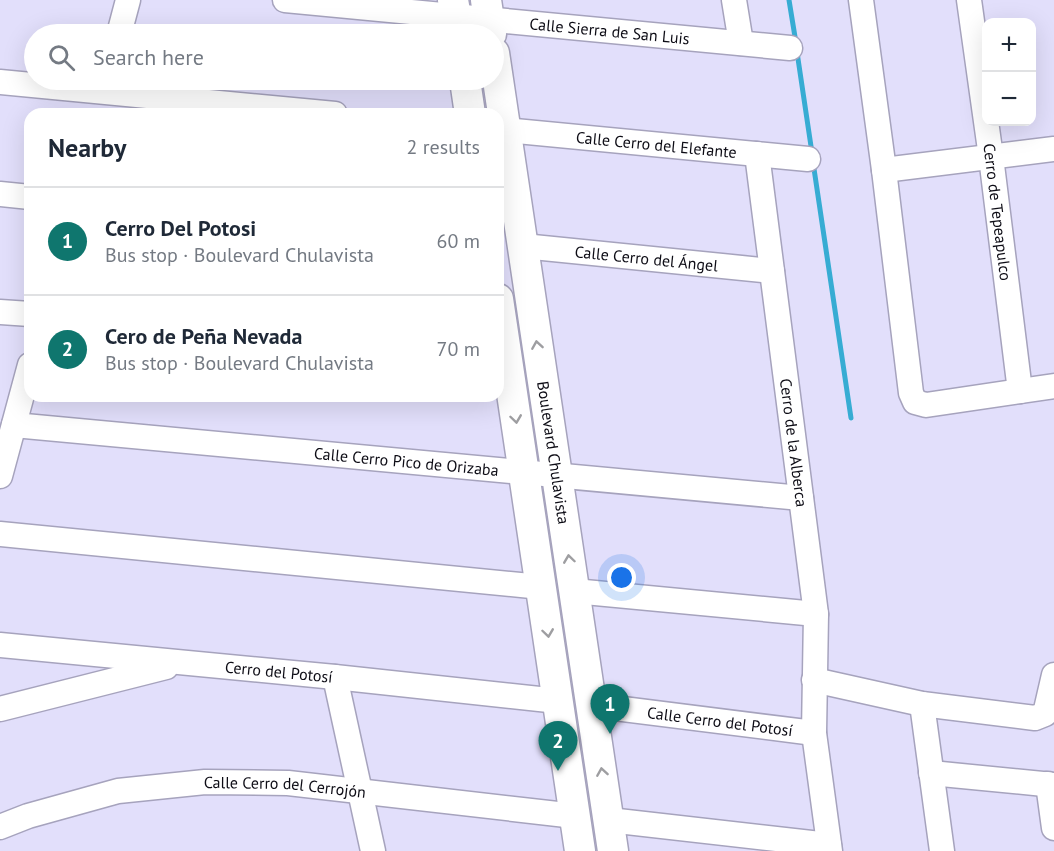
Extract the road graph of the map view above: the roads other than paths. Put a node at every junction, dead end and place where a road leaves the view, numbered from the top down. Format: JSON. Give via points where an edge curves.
{"nodes":[{"id":1,"x":128,"y":0,"type":"edge"},
{"id":2,"x":285,"y":0,"type":"edge"},
{"id":3,"x":734,"y":0,"type":"edge"},
{"id":4,"x":861,"y":0,"type":"edge"},
{"id":5,"x":969,"y":0,"type":"edge"},
{"id":6,"x":456,"y":17,"type":"edge"},
{"id":7,"x":488,"y":18,"type":"edge"},
{"id":8,"x":122,"y":24,"type":"edge"},
{"id":9,"x":741,"y":43,"type":"junction"},
{"id":10,"x":790,"y":48,"type":"dead end"},
{"id":11,"x":0,"y":82,"type":"edge"},
{"id":12,"x":24,"y":85,"type":"edge"},
{"id":13,"x":63,"y":90,"type":"edge"},
{"id":14,"x":466,"y":90,"type":"edge"},
{"id":15,"x":499,"y":90,"type":"edge"},
{"id":16,"x":103,"y":95,"type":"edge"},
{"id":17,"x":262,"y":108,"type":"edge"},
{"id":18,"x":469,"y":108,"type":"edge"},
{"id":19,"x":502,"y":108,"type":"edge"},
{"id":20,"x":504,"y":123,"type":"edge"},
{"id":21,"x":505,"y":130,"type":"junction"},
{"id":22,"x":1054,"y":149,"type":"edge"},
{"id":23,"x":757,"y":154,"type":"junction"},
{"id":24,"x":991,"y":157,"type":"junction"},
{"id":25,"x":808,"y":159,"type":"dead end"},
{"id":26,"x":884,"y":170,"type":"junction"},
{"id":27,"x":0,"y":194,"type":"edge"},
{"id":28,"x":24,"y":196,"type":"edge"},
{"id":29,"x":523,"y":246,"type":"junction"},
{"id":30,"x":772,"y":271,"type":"junction"},
{"id":31,"x":0,"y":312,"type":"edge"},
{"id":32,"x":24,"y":314,"type":"edge"},
{"id":33,"x":504,"y":365,"type":"edge"},
{"id":34,"x":1054,"y":386,"type":"edge"},
{"id":35,"x":24,"y":388,"type":"edge"},
{"id":36,"x":1020,"y":391,"type":"junction"},
{"id":37,"x":14,"y":425,"type":"junction"},
{"id":38,"x":524,"y":472,"type":"junction"},
{"id":39,"x":557,"y":475,"type":"junction"},
{"id":40,"x":0,"y":476,"type":"edge"},
{"id":41,"x":801,"y":498,"type":"junction"},
{"id":42,"x":0,"y":534,"type":"edge"},
{"id":43,"x":541,"y":587,"type":"junction"},
{"id":44,"x":574,"y":591,"type":"junction"},
{"id":45,"x":816,"y":614,"type":"junction"},
{"id":46,"x":0,"y":645,"type":"edge"},
{"id":47,"x":183,"y":663,"type":"junction"},
{"id":48,"x":1054,"y":675,"type":"edge"},
{"id":49,"x":335,"y":677,"type":"junction"},
{"id":50,"x":814,"y":680,"type":"junction"},
{"id":51,"x":558,"y":701,"type":"junction"},
{"id":52,"x":922,"y":704,"type":"junction"},
{"id":53,"x":591,"y":705,"type":"junction"},
{"id":54,"x":0,"y":709,"type":"edge"},
{"id":55,"x":814,"y":733,"type":"junction"},
{"id":56,"x":931,"y":772,"type":"junction"},
{"id":57,"x":1051,"y":784,"type":"edge"},
{"id":58,"x":360,"y":791,"type":"junction"},
{"id":59,"x":575,"y":816,"type":"junction"},
{"id":60,"x":609,"y":820,"type":"junction"},
{"id":61,"x":0,"y":827,"type":"edge"},
{"id":62,"x":1054,"y":828,"type":"edge"},
{"id":63,"x":829,"y":848,"type":"edge"},
{"id":64,"x":373,"y":851,"type":"edge"},
{"id":65,"x":580,"y":851,"type":"edge"},
{"id":66,"x":613,"y":851,"type":"edge"},
{"id":67,"x":942,"y":851,"type":"edge"}],
"edges":[{"from":1,"to":8,"type":"street"},
{"from":2,"to":6,"type":"street","name":"Calle Sierra de San Luis"},
{"from":3,"to":9,"type":"street"},
{"from":4,"to":26,"type":"street"},
{"from":5,"to":24,"type":"street","name":"Cerro de Tepeapulco"},
{"from":6,"to":7,"type":"street","name":"Calle Sierra de San Luis"},
{"from":7,"to":9,"type":"street","name":"Calle Sierra de San Luis"},
{"from":9,"to":10,"type":"street","name":"Calle Sierra de San Luis"},
{"from":11,"to":12,"type":"street"},
{"from":13,"to":16,"type":"street"},
{"from":14,"to":18,"type":"main road"},
{"from":15,"to":19,"type":"main road","name":"Boulevard Chulavista"},
{"from":16,"to":17,"type":"street"},
{"from":20,"to":21,"type":"main road","name":"Boulevard Chulavista"},
{"from":21,"to":23,"type":"street","name":"Calle Cerro del Elefante"},
{"from":21,"to":29,"type":"main road","name":"Boulevard Chulavista"},
{"from":22,"to":24,"type":"street"},
{"from":23,"to":25,"type":"street","name":"Calle Cerro del Elefante"},
{"from":23,"to":30,"type":"street","name":"Cerro de la Alberca"},
{"from":24,"to":26,"type":"street"},
{"from":24,"to":36,"type":"street","name":"Cerro de Tepeapulco"},
{"from":26,"to":36,"type":"street","via":[[915,402],[926,405]]},
{"from":27,"to":28,"type":"street"},
{"from":29,"to":30,"type":"street","name":"Calle Cerro del Ángel"},
{"from":39,"to":29,"type":"main road","name":"Boulevard Chulavista","one_way":true},
{"from":30,"to":41,"type":"street","name":"Cerro de la Alberca"},
{"from":31,"to":32,"type":"street"},
{"from":33,"to":38,"type":"main road","name":"Boulevard Chulavista","one_way":true},
{"from":34,"to":36,"type":"street"},
{"from":35,"to":37,"type":"street"},
{"from":37,"to":38,"type":"street","name":"Calle Cerro Pico de Orizaba"},
{"from":37,"to":40,"type":"street"},
{"from":38,"to":39,"type":"street","name":"Calle Cerro Pico de Orizaba"},
{"from":38,"to":43,"type":"main road","name":"Boulevard Chulavista"},
{"from":39,"to":41,"type":"street","name":"Calle Cerro Pico de Orizaba"},
{"from":44,"to":39,"type":"main road","name":"Boulevard Chulavista","one_way":true},
{"from":41,"to":45,"type":"street","name":"Cerro de la Alberca"},
{"from":42,"to":43,"type":"street"},
{"from":43,"to":51,"type":"main road","name":"Boulevard Chulavista","one_way":true},
{"from":44,"to":45,"type":"street"},
{"from":44,"to":53,"type":"main road","name":"Boulevard Chulavista"},
{"from":45,"to":50,"type":"street","name":"Cerro de la Alberca"},
{"from":46,"to":47,"type":"street","name":"Cerro del Potosí"},
{"from":47,"to":49,"type":"street","name":"Cerro del Potosí"},
{"from":47,"to":54,"type":"street"},
{"from":48,"to":52,"type":"street","via":[[1045,714],[1035,718]]},
{"from":49,"to":51,"type":"street","name":"Cerro del Potosí"},
{"from":49,"to":58,"type":"street"},
{"from":50,"to":52,"type":"street"},
{"from":50,"to":55,"type":"street","name":"Cerro de la Alberca"},
{"from":51,"to":59,"type":"main road","name":"Boulevard Chulavista"},
{"from":52,"to":56,"type":"street"},
{"from":53,"to":55,"type":"street","name":"Calle Cerro del Potosí"},
{"from":60,"to":53,"type":"main road","name":"Boulevard Chulavista","one_way":true},
{"from":55,"to":63,"type":"street","name":"Cerro de la Alberca"},
{"from":56,"to":57,"type":"street"},
{"from":56,"to":67,"type":"street"},
{"from":57,"to":62,"type":"street"},
{"from":58,"to":59,"type":"street","name":"Calle Cerro del Cerrojón"},
{"from":58,"to":61,"type":"street","name":"Calle Cerro del Cerrojón","via":[[288,783],[206,782],[118,791]]},
{"from":58,"to":64,"type":"street"},
{"from":59,"to":65,"type":"main road","name":"Boulevard Chulavista"},
{"from":60,"to":63,"type":"street"},
{"from":60,"to":66,"type":"main road","name":"Boulevard Chulavista"}]}
